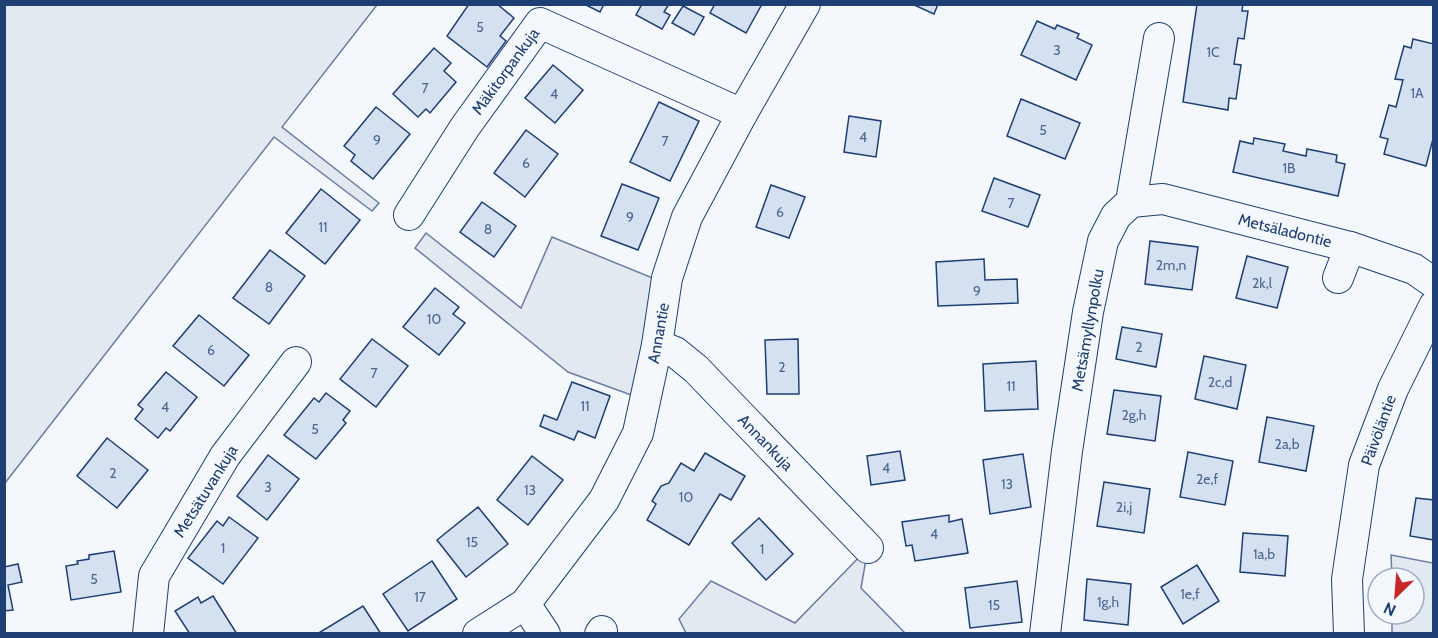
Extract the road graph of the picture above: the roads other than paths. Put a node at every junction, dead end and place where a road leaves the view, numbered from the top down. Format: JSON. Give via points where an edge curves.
{"nodes":[{"id":1,"x":805,"y":4,"type":"edge"},
{"id":2,"x":536,"y":14,"type":"edge"},
{"id":3,"x":1160,"y":38,"type":"dead end"},
{"id":4,"x":742,"y":114,"type":"junction"},
{"id":5,"x":1131,"y":202,"type":"junction"},
{"id":6,"x":409,"y":215,"type":"dead end"},
{"id":7,"x":1350,"y":247,"type":"junction"},
{"id":8,"x":1338,"y":278,"type":"dead end"},
{"id":9,"x":1434,"y":283,"type":"edge"},
{"id":10,"x":1434,"y":306,"type":"edge"},
{"id":11,"x":657,"y":345,"type":"junction"},
{"id":12,"x":296,"y":362,"type":"dead end"},
{"id":13,"x":868,"y":548,"type":"dead end"},
{"id":14,"x":525,"y":604,"type":"junction"},
{"id":15,"x":148,"y":633,"type":"edge"},
{"id":16,"x":478,"y":633,"type":"edge"},
{"id":17,"x":545,"y":633,"type":"edge"},
{"id":18,"x":1045,"y":633,"type":"edge"},
{"id":19,"x":1349,"y":633,"type":"edge"}],
"edges":[{"from":1,"to":4,"type":"street","name":"Annantie"},
{"from":2,"to":4,"type":"street","name":"Mäkitorpankuja"},
{"from":2,"to":6,"type":"street","name":"Mäkitorpankuja"},
{"from":3,"to":5,"type":"street"},
{"from":4,"to":11,"type":"street","name":"Annantie","via":[[687,217],[667,278]]},
{"from":5,"to":7,"type":"street","name":"Metsäladontie","via":[[1163,199]]},
{"from":5,"to":18,"type":"street","name":"Metsämyllynpolku","via":[[1116,216],[1103,241],[1088,312]]},
{"from":7,"to":8,"type":"street"},
{"from":7,"to":9,"type":"street","name":"Metsäladontie","via":[[1414,269]]},
{"from":10,"to":19,"type":"street","name":"Päivöläntie","via":[[1393,389],[1364,465],[1347,579]]},
{"from":11,"to":13,"type":"street","name":"Annankuja","via":[[675,352],[696,369]]},
{"from":11,"to":14,"type":"street","name":"Annantie","via":[[638,433],[604,500]]},
{"from":12,"to":15,"type":"street","name":"Metsätuvankuja","via":[[225,456],[154,576]]},
{"from":14,"to":16,"type":"street","name":"Annantie"},
{"from":14,"to":17,"type":"street"}]}
